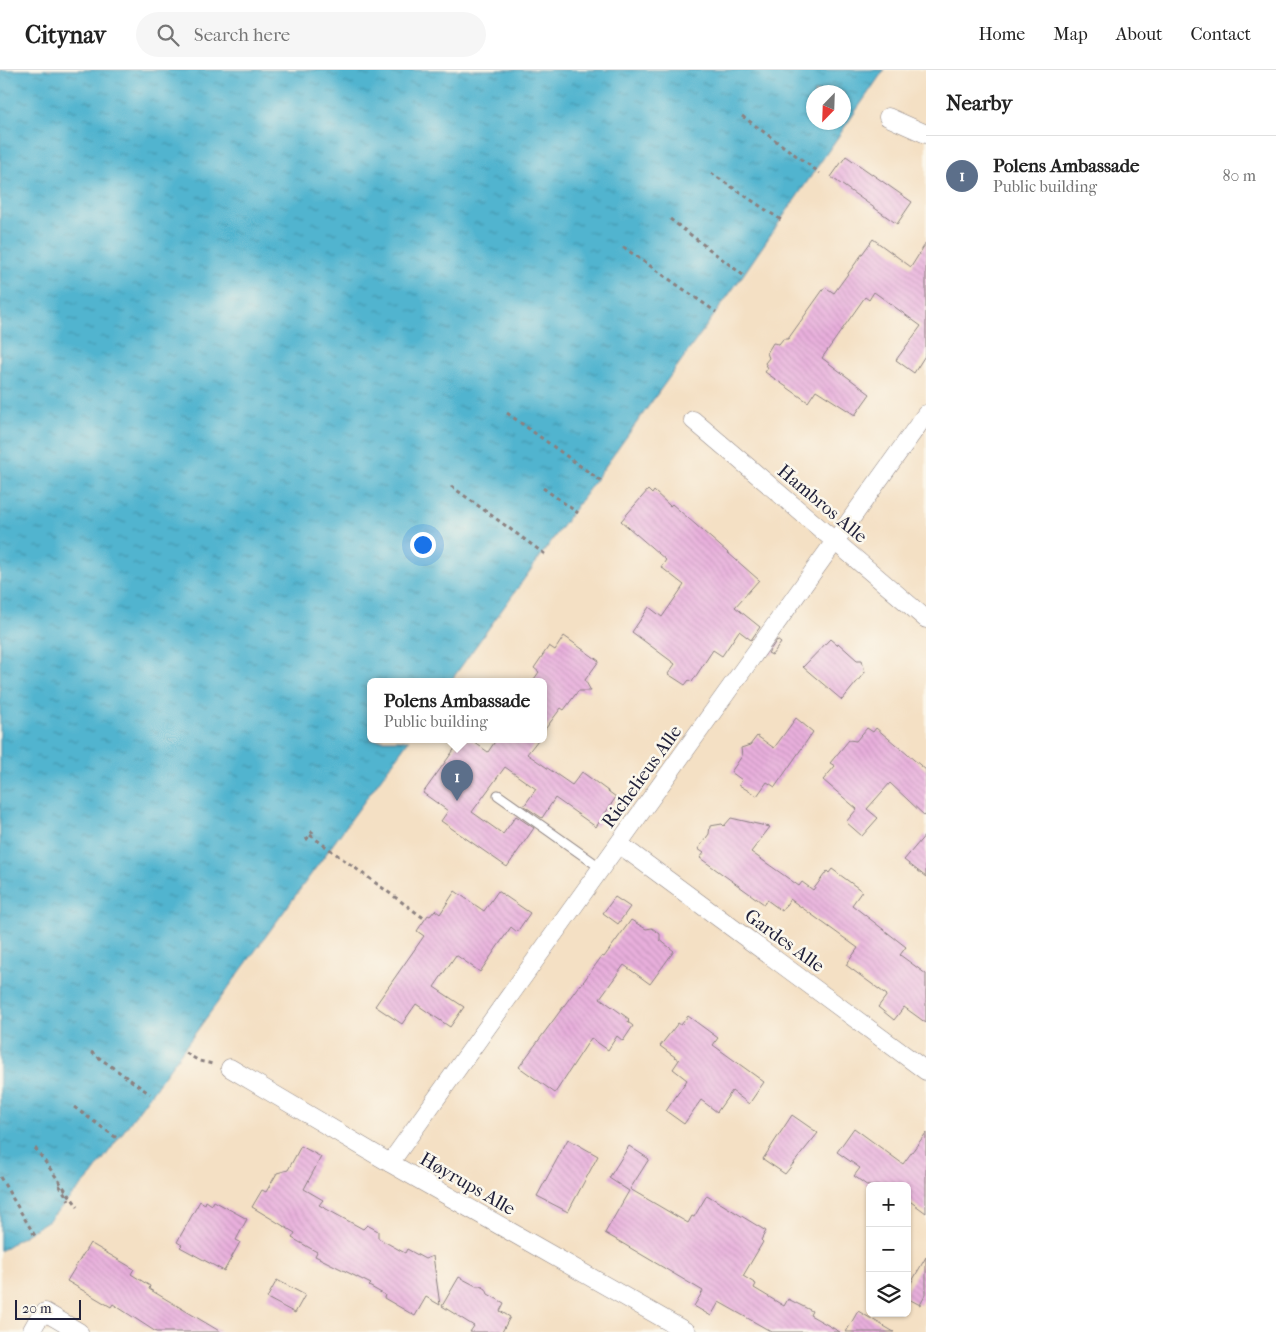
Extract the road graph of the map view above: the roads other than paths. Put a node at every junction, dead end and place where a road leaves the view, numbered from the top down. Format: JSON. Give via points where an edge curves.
{"nodes":[{"id":1,"x":888,"y":117,"type":"dead end"},
{"id":2,"x":926,"y":134,"type":"edge"},
{"id":3,"x":926,"y":414,"type":"edge"},
{"id":4,"x":692,"y":420,"type":"dead end"},
{"id":5,"x":835,"y":541,"type":"junction"},
{"id":6,"x":926,"y":619,"type":"edge"},
{"id":7,"x":498,"y":796,"type":"dead end"},
{"id":8,"x":619,"y":844,"type":"junction"},
{"id":9,"x":601,"y":868,"type":"junction"},
{"id":10,"x":230,"y":1068,"type":"dead end"},
{"id":11,"x":926,"y":1071,"type":"edge"},
{"id":12,"x":390,"y":1163,"type":"junction"},
{"id":13,"x":35,"y":1326,"type":"edge"},
{"id":14,"x":79,"y":1332,"type":"edge"},
{"id":15,"x":687,"y":1332,"type":"edge"}],
"edges":[{"from":1,"to":2,"type":"street"},
{"from":3,"to":5,"type":"street","name":"Richelieus Alle"},
{"from":4,"to":5,"type":"street","name":"Hambros Alle"},
{"from":5,"to":6,"type":"street","name":"Hambros Alle"},
{"from":5,"to":8,"type":"street","name":"Richelieus Alle"},
{"from":7,"to":9,"type":"lane"},
{"from":8,"to":9,"type":"street","name":"Richelieus Alle"},
{"from":8,"to":11,"type":"street","name":"Gardes Alle"},
{"from":9,"to":12,"type":"street","name":"Richelieus Alle"},
{"from":10,"to":12,"type":"street","name":"Høyrups Alle"},
{"from":12,"to":15,"type":"street","name":"Høyrups Alle"},
{"from":13,"to":14,"type":"street","via":[[45,1312]]}]}
